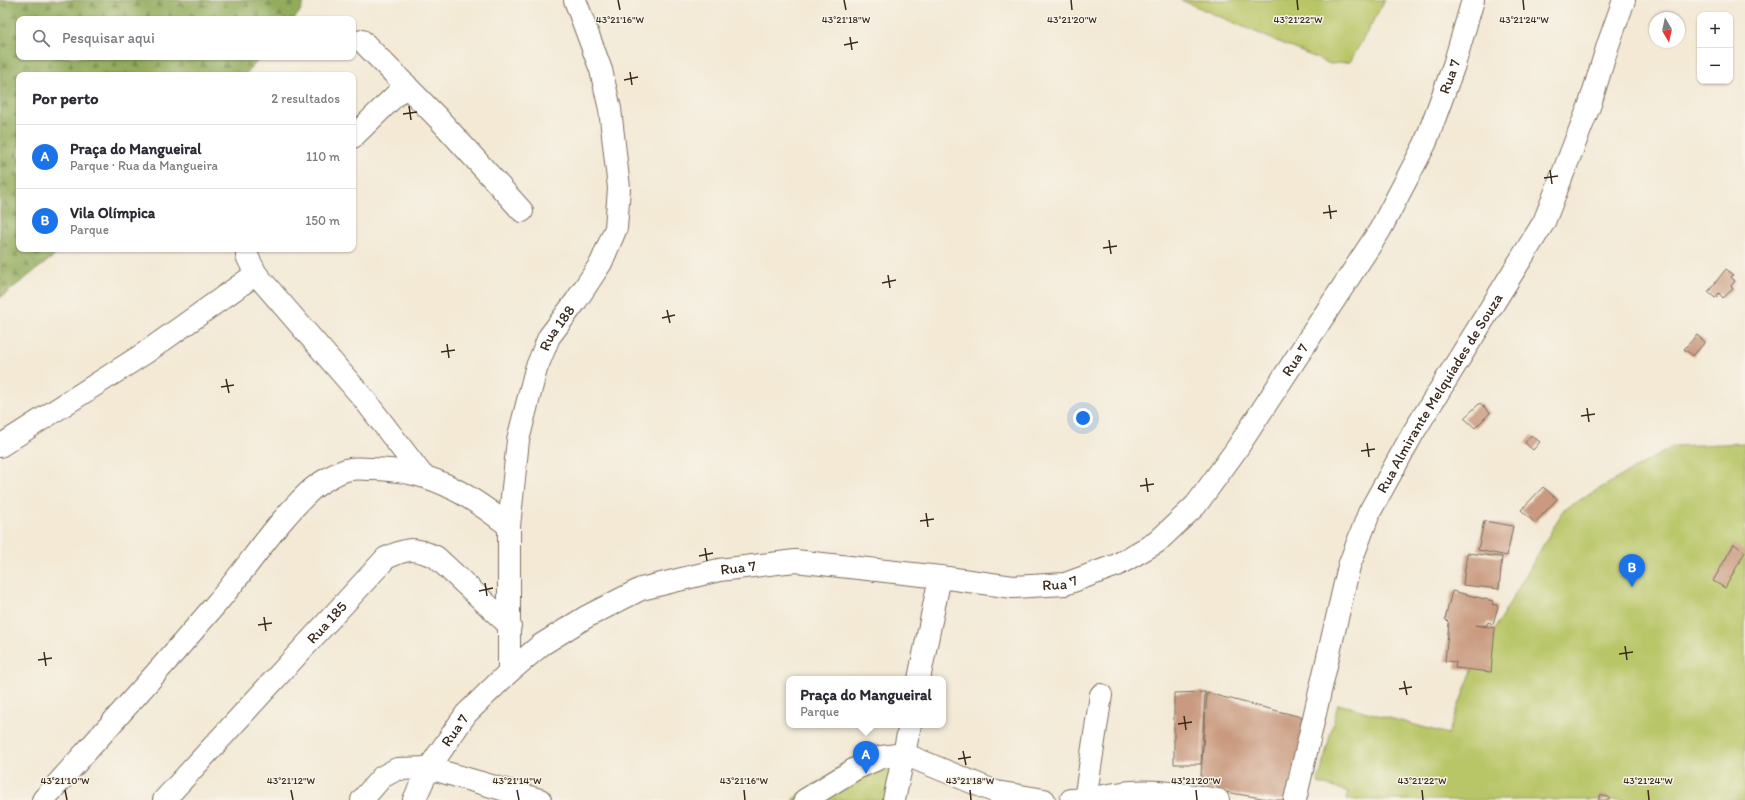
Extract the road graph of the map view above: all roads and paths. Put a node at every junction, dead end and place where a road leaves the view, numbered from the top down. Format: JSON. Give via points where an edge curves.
{"nodes":[{"id":1,"x":575,"y":0,"type":"edge"},
{"id":2,"x":1474,"y":0,"type":"edge"},
{"id":3,"x":1624,"y":0,"type":"edge"},
{"id":4,"x":362,"y":41,"type":"dead end"},
{"id":5,"x":406,"y":85,"type":"junction"},
{"id":6,"x":356,"y":134,"type":"edge"},
{"id":7,"x":522,"y":211,"type":"dead end"},
{"id":8,"x":247,"y":252,"type":"edge"},
{"id":9,"x":256,"y":274,"type":"junction"},
{"id":10,"x":0,"y":446,"type":"edge"},
{"id":11,"x":422,"y":475,"type":"junction"},
{"id":12,"x":509,"y":526,"type":"junction"},
{"id":13,"x":940,"y":577,"type":"junction"},
{"id":14,"x":510,"y":626,"type":"junction"},
{"id":15,"x":509,"y":672,"type":"junction"},
{"id":16,"x":920,"y":676,"type":"edge"},
{"id":17,"x":1101,"y":695,"type":"dead end"},
{"id":18,"x":909,"y":728,"type":"edge"},
{"id":19,"x":904,"y":754,"type":"junction"},
{"id":20,"x":429,"y":768,"type":"junction"},
{"id":21,"x":43,"y":800,"type":"edge"},
{"id":22,"x":164,"y":800,"type":"edge"},
{"id":23,"x":362,"y":800,"type":"edge"},
{"id":24,"x":414,"y":800,"type":"edge"},
{"id":25,"x":540,"y":800,"type":"edge"},
{"id":26,"x":805,"y":800,"type":"edge"},
{"id":27,"x":894,"y":800,"type":"edge"},
{"id":28,"x":1044,"y":800,"type":"edge"},
{"id":29,"x":1080,"y":800,"type":"edge"},
{"id":30,"x":1218,"y":800,"type":"edge"},
{"id":31,"x":1295,"y":800,"type":"edge"}],
"edges":[{"from":1,"to":12,"type":"street","name":"Rua 188","via":[[601,70],[610,109],[619,188],[616,228],[601,263],[549,337],[536,369],[518,440]]},
{"from":2,"to":13,"type":"street","name":"Rua 7","via":[[1454,65],[1425,144],[1380,230],[1236,450],[1196,505],[1157,542],[1117,566],[1065,584],[1013,587]]},
{"from":3,"to":31,"type":"street","name":"Rua Almirante Melquíades de Souza","via":[[1590,104],[1544,222],[1413,433],[1369,513],[1349,566]]},
{"from":4,"to":5,"type":"street"},
{"from":5,"to":6,"type":"street"},
{"from":5,"to":7,"type":"street"},
{"from":8,"to":9,"type":"street"},
{"from":9,"to":10,"type":"street","via":[[145,353]]},
{"from":9,"to":11,"type":"street","via":[[364,399]]},
{"from":11,"to":12,"type":"street","via":[[479,503]]},
{"from":11,"to":21,"type":"street","via":[[386,470],[349,469],[324,480],[309,491],[217,603]]},
{"from":12,"to":14,"type":"street","name":"Rua 188"},
{"from":13,"to":15,"type":"street","name":"Rua 7","via":[[795,561],[719,570],[641,589],[586,617],[541,645]]},
{"from":13,"to":16,"type":"street"},
{"from":14,"to":15,"type":"street","name":"Rua 188"},
{"from":14,"to":22,"type":"street","name":"Rua 185","via":[[436,557],[421,551],[405,550],[386,558]]},
{"from":15,"to":20,"type":"street","name":"Rua 7","via":[[466,714]]},
{"from":17,"to":29,"type":"street"},
{"from":18,"to":19,"type":"street"},
{"from":19,"to":26,"type":"street","via":[[882,757],[862,766]]},
{"from":19,"to":27,"type":"street"},
{"from":19,"to":28,"type":"street","via":[[996,792]]},
{"from":20,"to":23,"type":"street","via":[[398,769],[382,777]]},
{"from":20,"to":24,"type":"street","name":"Rua 7"},
{"from":20,"to":25,"type":"street"},
{"from":29,"to":30,"type":"street","via":[[1156,791]]}]}
